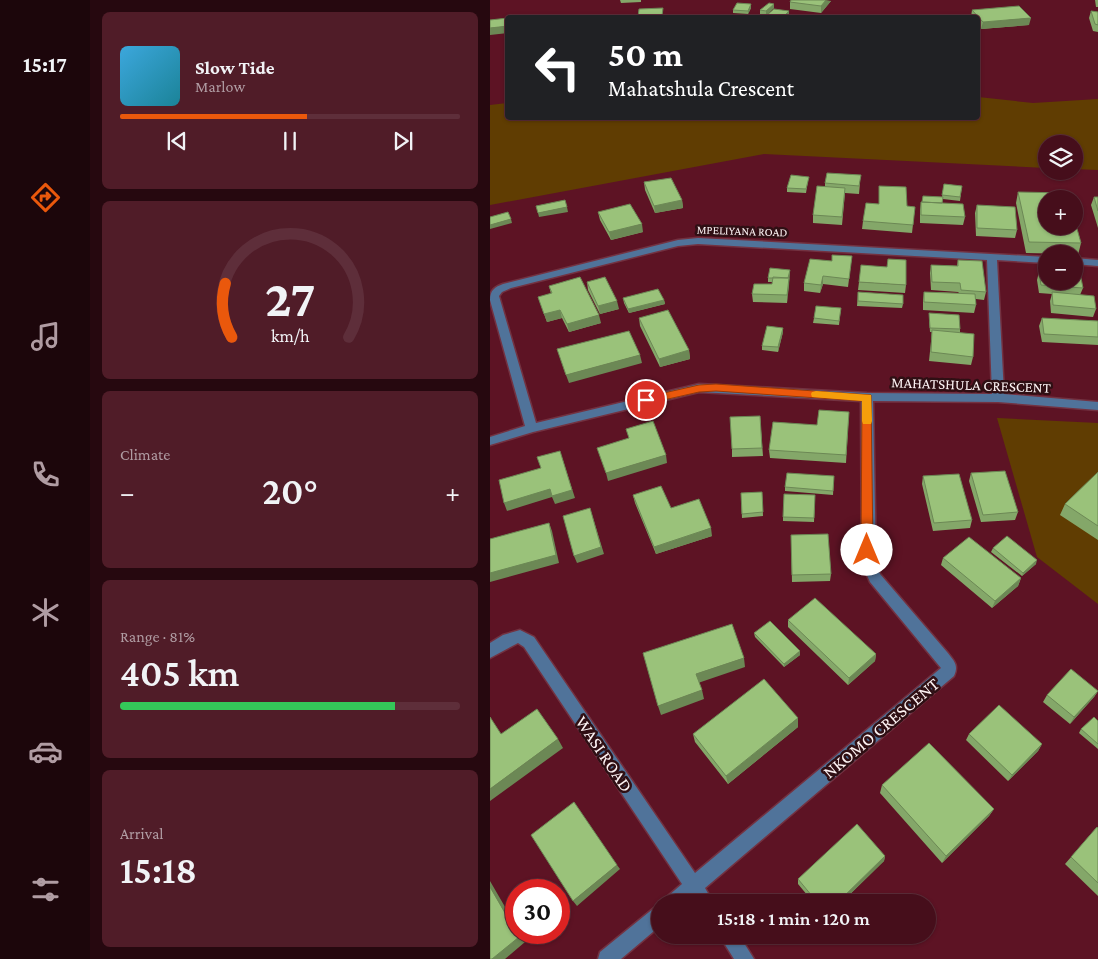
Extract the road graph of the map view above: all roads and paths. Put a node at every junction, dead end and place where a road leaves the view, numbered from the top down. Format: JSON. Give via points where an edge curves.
{"nodes":[{"id":1,"x":992,"y":256,"type":"junction"},
{"id":2,"x":1038,"y":259,"type":"edge"},
{"id":3,"x":1083,"y":262,"type":"edge"},
{"id":4,"x":1098,"y":263,"type":"edge"},
{"id":5,"x":867,"y":398,"type":"junction"},
{"id":6,"x":998,"y":398,"type":"junction"},
{"id":7,"x":1098,"y":406,"type":"edge"},
{"id":8,"x":532,"y":428,"type":"junction"},
{"id":9,"x":490,"y":441,"type":"edge"},
{"id":10,"x":490,"y":651,"type":"edge"},
{"id":11,"x":693,"y":887,"type":"junction"},
{"id":12,"x":684,"y":894,"type":"edge"},
{"id":13,"x":698,"y":894,"type":"edge"},
{"id":14,"x":651,"y":922,"type":"edge"},
{"id":15,"x":734,"y":944,"type":"edge"},
{"id":16,"x":607,"y":959,"type":"edge"},
{"id":17,"x":745,"y":959,"type":"edge"}],
"edges":[{"from":1,"to":2,"type":"street","name":"MPELIYANA ROAD"},
{"from":1,"to":6,"type":"street"},
{"from":1,"to":8,"type":"street","name":"MPELIYANA ROAD","via":[[698,240],[507,286],[494,296]]},
{"from":3,"to":4,"type":"street"},
{"from":5,"to":6,"type":"street","name":"MAHATSHULA CRESCENT"},
{"from":5,"to":8,"type":"street","name":"MAHATSHULA CRESCENT","via":[[699,388]]},
{"from":5,"to":11,"type":"street","name":"NKOMO CRESCENT","via":[[869,564],[874,578],[942,657],[949,671]]},
{"from":6,"to":7,"type":"street","name":"MAHATSHULA CRESCENT"},
{"from":8,"to":9,"type":"street","name":"MAHATSHULA CRESCENT"},
{"from":10,"to":11,"type":"street","name":"WASI ROAD","via":[[520,636],[529,642]]},
{"from":11,"to":12,"type":"street","name":"NKOMO CRESCENT"},
{"from":11,"to":13,"type":"street","name":"WASI ROAD"},
{"from":14,"to":16,"type":"street"},
{"from":15,"to":17,"type":"street"}]}
